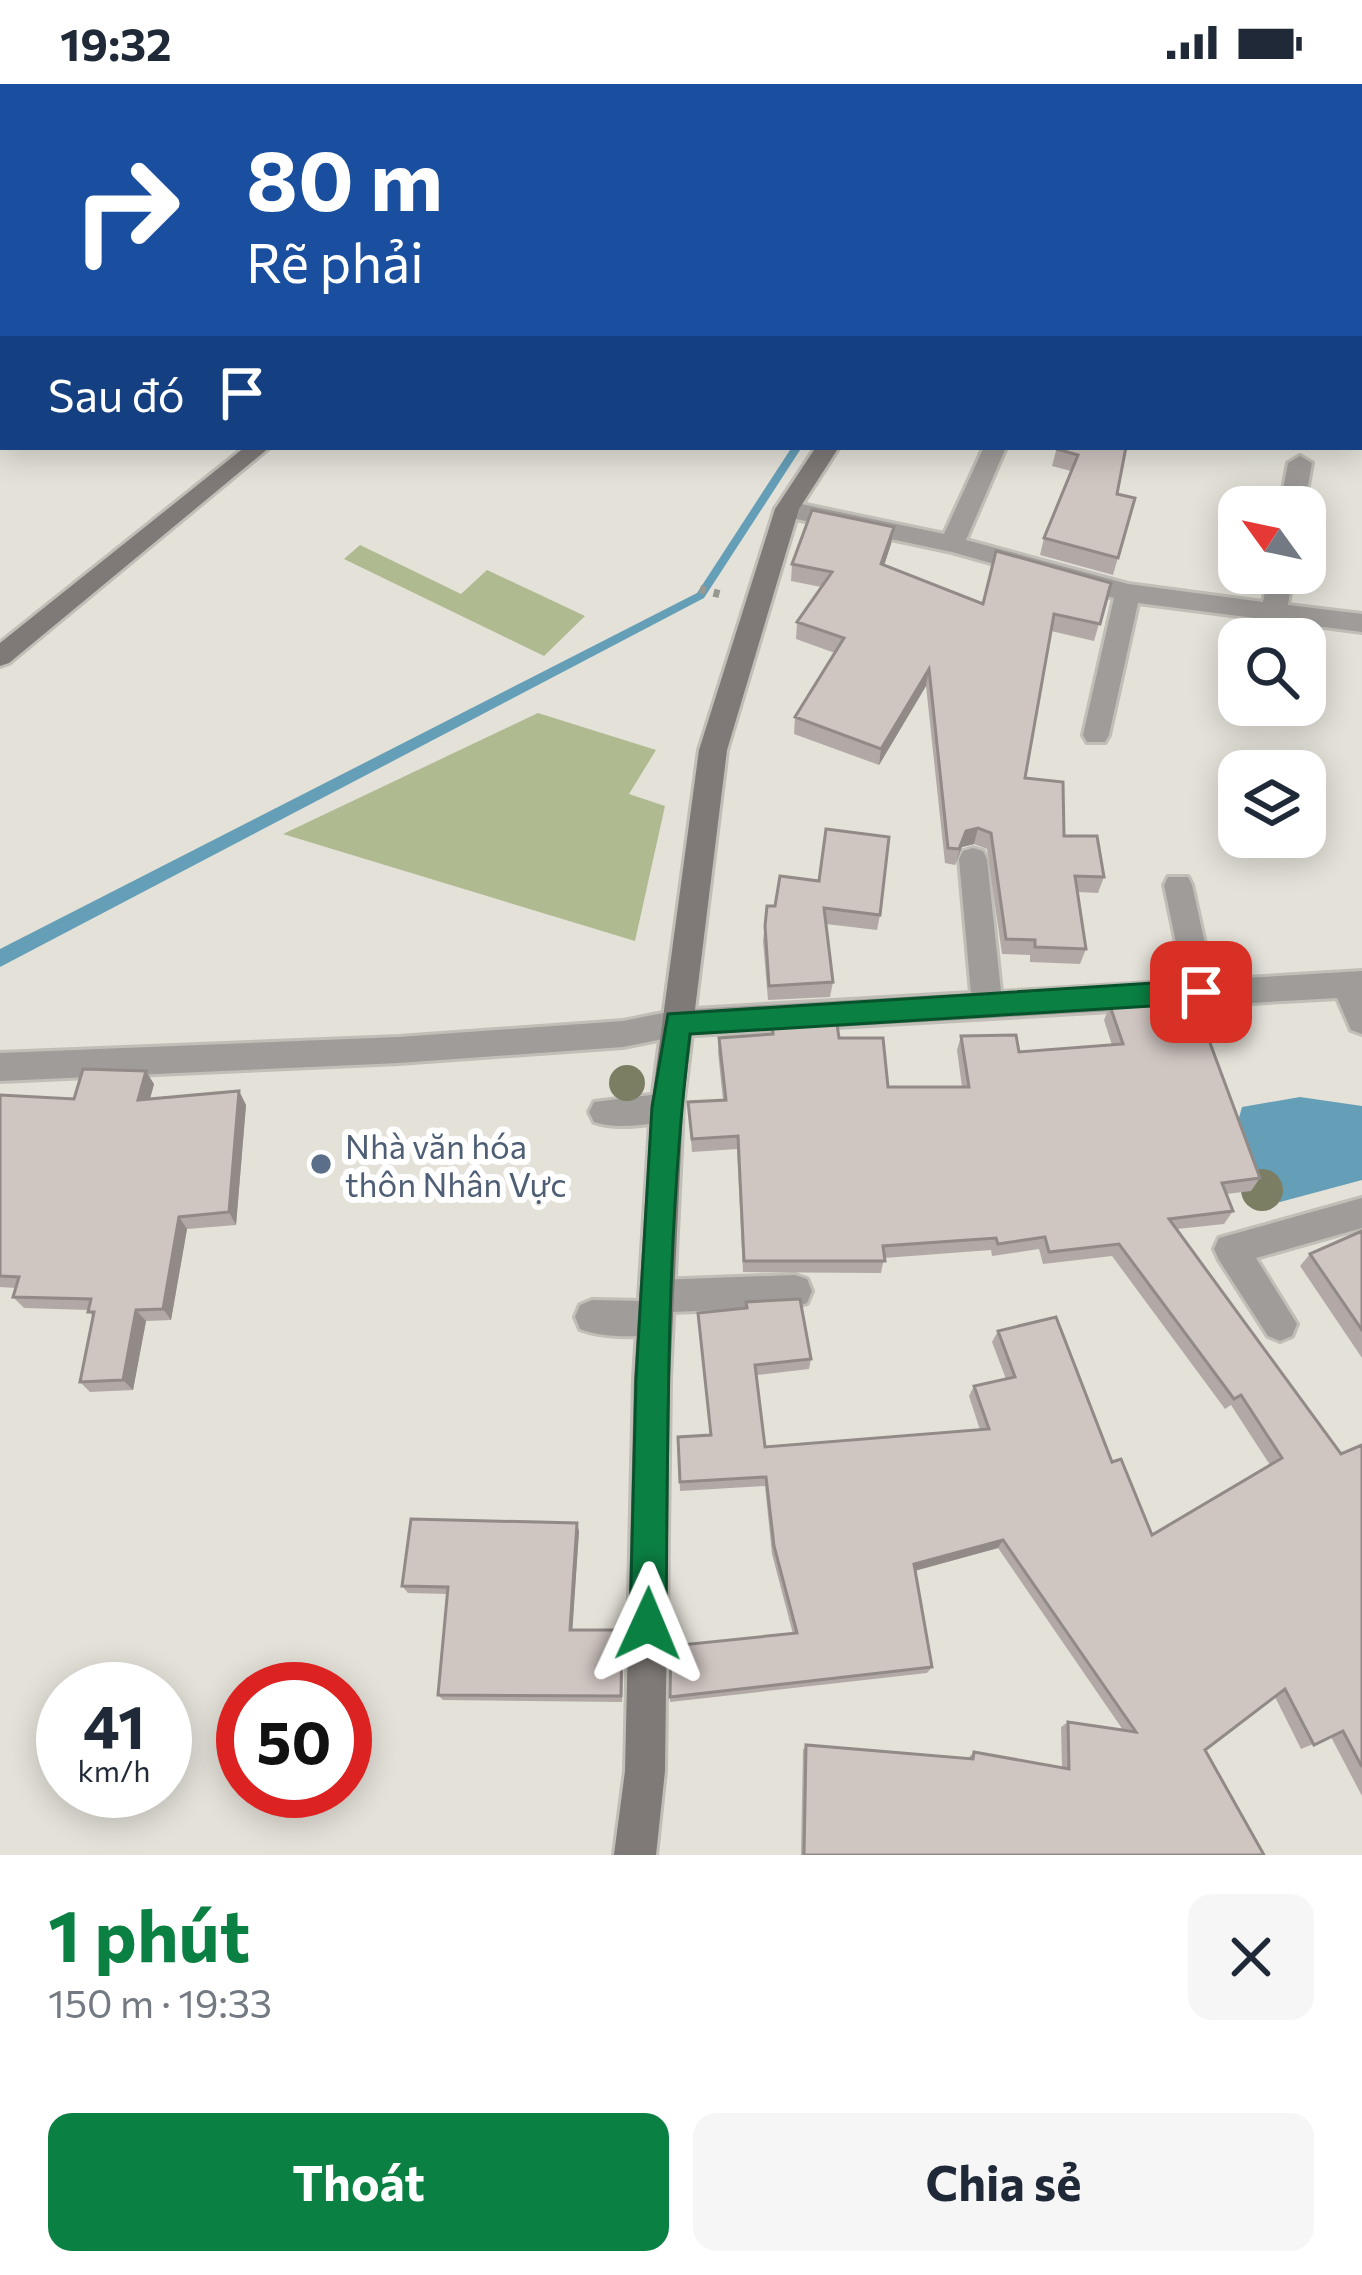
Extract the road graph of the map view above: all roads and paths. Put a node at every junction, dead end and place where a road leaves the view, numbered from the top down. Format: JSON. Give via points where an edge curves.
{"nodes":[{"id":1,"x":256,"y":450,"type":"edge"},
{"id":2,"x":826,"y":450,"type":"edge"},
{"id":3,"x":994,"y":450,"type":"edge"},
{"id":4,"x":1300,"y":463,"type":"dead end"},
{"id":5,"x":1296,"y":486,"type":"edge"},
{"id":6,"x":787,"y":509,"type":"junction"},
{"id":7,"x":952,"y":544,"type":"junction"},
{"id":8,"x":1127,"y":593,"type":"junction"},
{"id":9,"x":1277,"y":594,"type":"edge"},
{"id":10,"x":1274,"y":612,"type":"junction"},
{"id":11,"x":1362,"y":623,"type":"edge"},
{"id":12,"x":0,"y":657,"type":"edge"},
{"id":13,"x":1096,"y":735,"type":"dead end"},
{"id":14,"x":973,"y":859,"type":"dead end"},
{"id":15,"x":1178,"y":885,"type":"dead end"},
{"id":16,"x":1354,"y":985,"type":"edge"},
{"id":17,"x":1201,"y":992,"type":"junction"},
{"id":18,"x":987,"y":1006,"type":"junction"},
{"id":19,"x":1362,"y":1021,"type":"edge"},
{"id":20,"x":678,"y":1023,"type":"junction"},
{"id":21,"x":0,"y":1067,"type":"edge"},
{"id":22,"x":667,"y":1107,"type":"junction"},
{"id":23,"x":605,"y":1112,"type":"dead end"},
{"id":24,"x":1362,"y":1213,"type":"edge"},
{"id":25,"x":795,"y":1291,"type":"dead end"},
{"id":26,"x":656,"y":1307,"type":"junction"},
{"id":27,"x":592,"y":1317,"type":"dead end"},
{"id":28,"x":1280,"y":1324,"type":"dead end"},
{"id":29,"x":635,"y":1855,"type":"edge"}],
"edges":[{"from":1,"to":12,"type":"main road"},
{"from":2,"to":6,"type":"main road"},
{"from":3,"to":7,"type":"street"},
{"from":4,"to":5,"type":"street"},
{"from":6,"to":7,"type":"street"},
{"from":6,"to":20,"type":"main road","via":[[713,750]]},
{"from":7,"to":8,"type":"street"},
{"from":8,"to":10,"type":"street"},
{"from":8,"to":13,"type":"street"},
{"from":9,"to":10,"type":"street"},
{"from":10,"to":11,"type":"street"},
{"from":14,"to":18,"type":"street"},
{"from":15,"to":17,"type":"street"},
{"from":16,"to":17,"type":"street"},
{"from":16,"to":19,"type":"street"},
{"from":17,"to":18,"type":"street"},
{"from":18,"to":20,"type":"street"},
{"from":20,"to":21,"type":"street","via":[[399,1050]]},
{"from":20,"to":22,"type":"main road"},
{"from":22,"to":23,"type":"street"},
{"from":22,"to":26,"type":"main road"},
{"from":24,"to":28,"type":"street","via":[[1232,1249]]},
{"from":25,"to":26,"type":"street"},
{"from":26,"to":27,"type":"street"},
{"from":26,"to":29,"type":"main road","via":[[645,1772]]}]}
